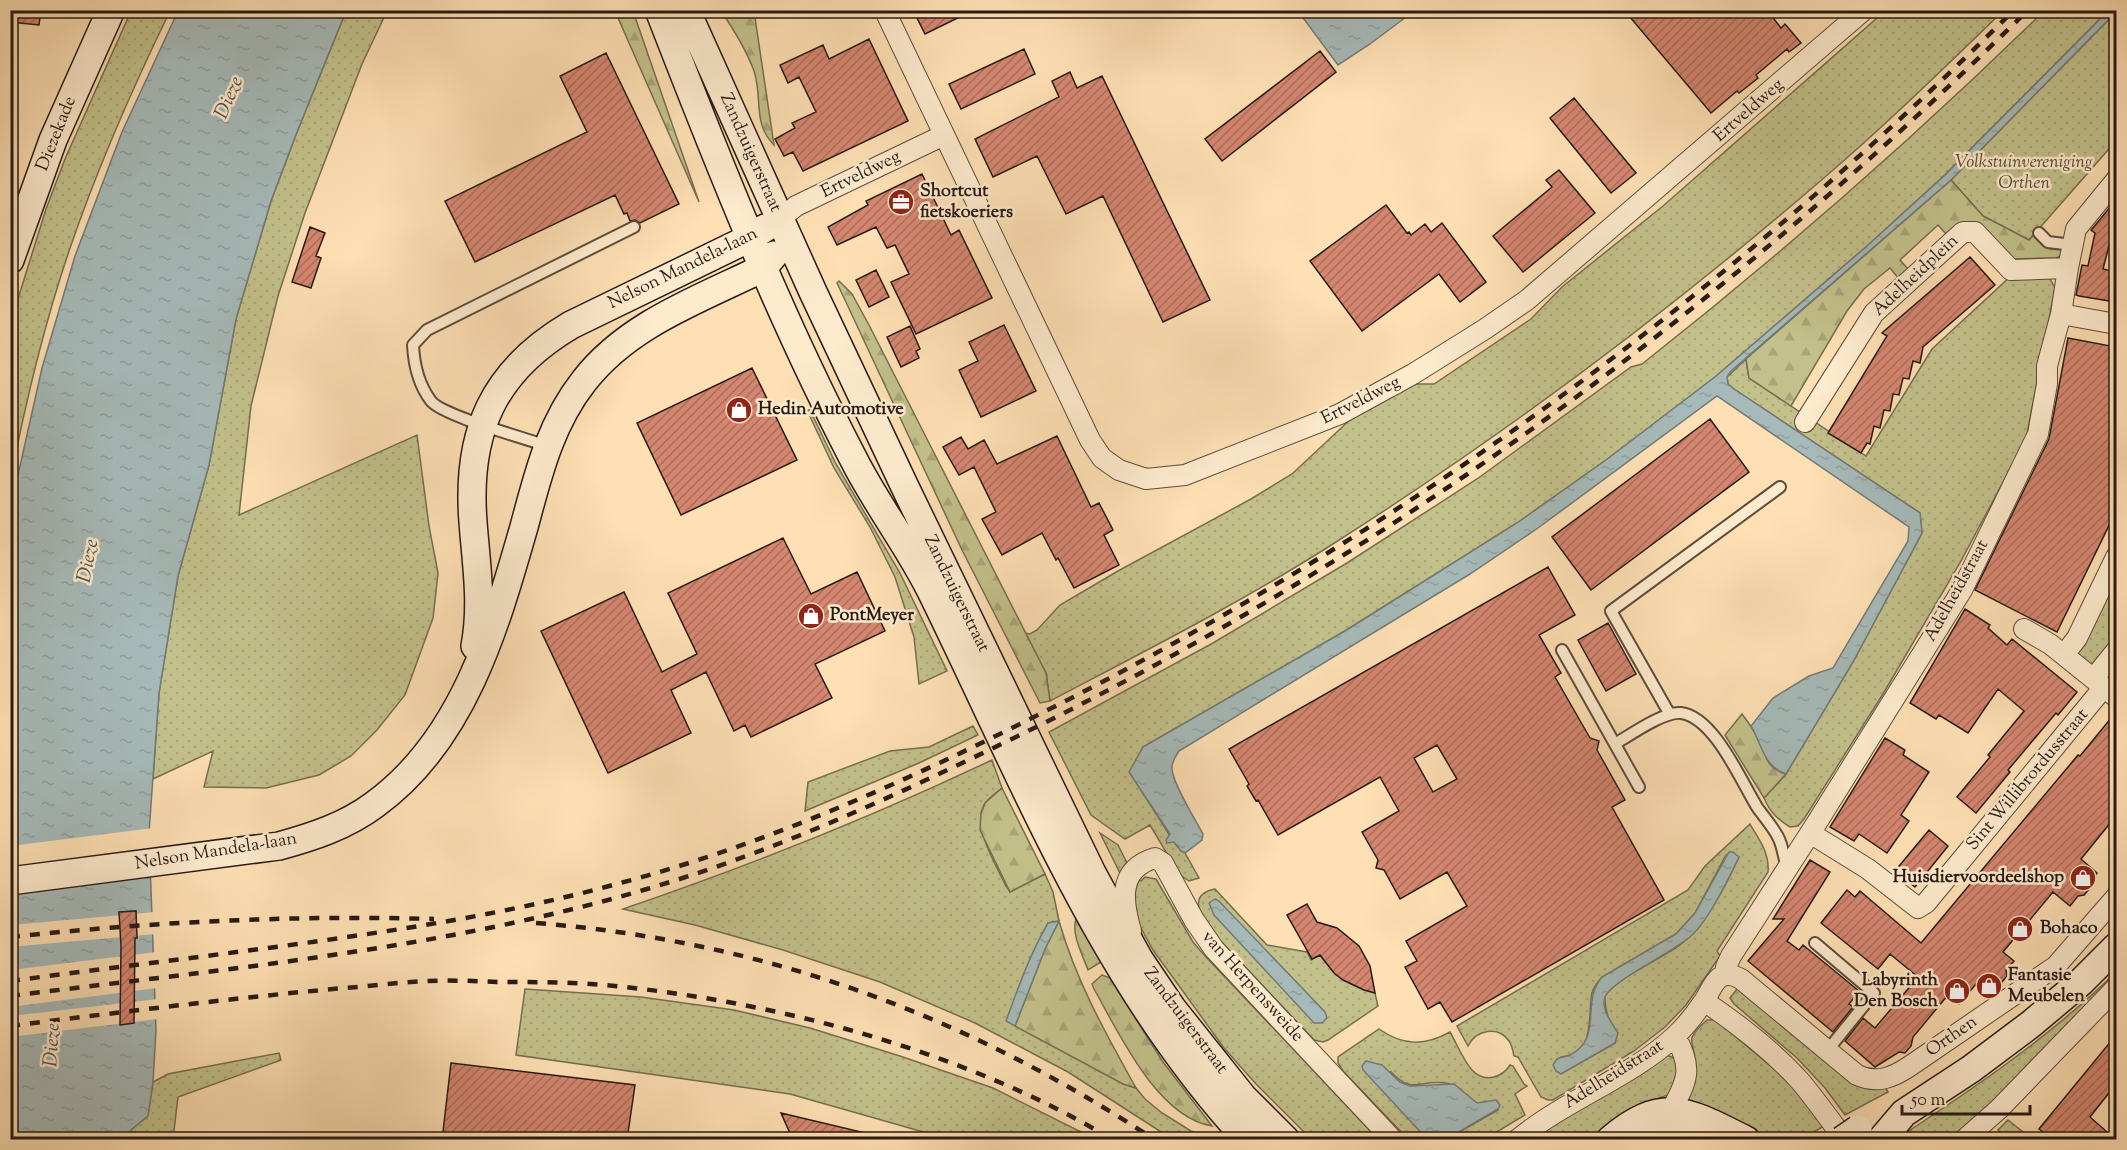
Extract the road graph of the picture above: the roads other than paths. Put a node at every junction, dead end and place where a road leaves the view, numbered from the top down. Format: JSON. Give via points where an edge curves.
{"nodes":[{"id":1,"x":111,"y":10,"type":"edge"},
{"id":2,"x":659,"y":10,"type":"edge"},
{"id":3,"x":686,"y":10,"type":"edge"},
{"id":4,"x":1864,"y":10,"type":"edge"},
{"id":5,"x":886,"y":13,"type":"dead end"},
{"id":6,"x":944,"y":135,"type":"junction"},
{"id":7,"x":2116,"y":180,"type":"edge"},
{"id":8,"x":780,"y":219,"type":"junction"},
{"id":9,"x":634,"y":227,"type":"dead end"},
{"id":10,"x":2039,"y":233,"type":"dead end"},
{"id":11,"x":750,"y":238,"type":"junction"},
{"id":12,"x":2073,"y":245,"type":"junction"},
{"id":13,"x":10,"y":260,"type":"edge"},
{"id":14,"x":763,"y":268,"type":"junction"},
{"id":15,"x":2068,"y":268,"type":"junction"},
{"id":16,"x":2061,"y":314,"type":"junction"},
{"id":17,"x":2116,"y":324,"type":"edge"},
{"id":18,"x":1805,"y":422,"type":"dead end"},
{"id":19,"x":482,"y":424,"type":"junction"},
{"id":20,"x":548,"y":446,"type":"junction"},
{"id":21,"x":1780,"y":487,"type":"dead end"},
{"id":22,"x":2116,"y":557,"type":"edge"},
{"id":23,"x":2025,"y":629,"type":"dead end"},
{"id":24,"x":1562,"y":650,"type":"dead end"},
{"id":25,"x":2116,"y":651,"type":"edge"},
{"id":26,"x":2064,"y":656,"type":"junction"},
{"id":27,"x":2105,"y":687,"type":"edge"},
{"id":28,"x":465,"y":691,"type":"junction"},
{"id":29,"x":1670,"y":713,"type":"junction"},
{"id":30,"x":1615,"y":744,"type":"junction"},
{"id":31,"x":1639,"y":787,"type":"dead end"},
{"id":32,"x":1810,"y":832,"type":"junction"},
{"id":33,"x":1787,"y":869,"type":"junction"},
{"id":34,"x":10,"y":881,"type":"edge"},
{"id":35,"x":2116,"y":897,"type":"edge"},
{"id":36,"x":1815,"y":943,"type":"dead end"},
{"id":37,"x":2116,"y":947,"type":"edge"},
{"id":38,"x":1139,"y":959,"type":"junction"},
{"id":39,"x":1727,"y":975,"type":"junction"},
{"id":40,"x":2116,"y":988,"type":"edge"},
{"id":41,"x":1704,"y":1001,"type":"junction"},
{"id":42,"x":1675,"y":1036,"type":"junction"},
{"id":43,"x":1827,"y":1051,"type":"junction"},
{"id":44,"x":1671,"y":1110,"type":"junction"},
{"id":45,"x":1857,"y":1137,"type":"edge"},
{"id":46,"x":1248,"y":1140,"type":"edge"},
{"id":47,"x":1286,"y":1140,"type":"edge"},
{"id":48,"x":1393,"y":1140,"type":"edge"},
{"id":49,"x":1516,"y":1140,"type":"edge"},
{"id":50,"x":1610,"y":1140,"type":"edge"},
{"id":51,"x":1656,"y":1140,"type":"edge"},
{"id":52,"x":1699,"y":1140,"type":"edge"},
{"id":53,"x":1746,"y":1140,"type":"edge"},
{"id":54,"x":1964,"y":1140,"type":"edge"}],
"edges":[{"from":1,"to":13,"type":"main road","name":"Diezekade","via":[[53,141]]},
{"from":2,"to":11,"type":"main road","name":"Zandzuigerstraat"},
{"from":3,"to":8,"type":"main road","name":"Zandzuigerstraat"},
{"from":4,"to":6,"type":"street","name":"Ertveldweg","via":[[1527,300],[1485,329],[1340,414],[1185,475],[1146,479],[1119,470],[1102,458]]},
{"from":5,"to":6,"type":"street","name":"Ertveldweg"},
{"from":6,"to":8,"type":"street","name":"Ertveldweg","via":[[805,202]]},
{"from":7,"to":12,"type":"street","name":"Adelheidstraat","via":[[2076,229]]},
{"from":8,"to":11,"type":"main road","name":"Nelson Mandela-laan"},
{"from":8,"to":14,"type":"main road","name":"Nelson Mandela-laan","via":[[776,251]]},
{"from":8,"to":38,"type":"main road","name":"Zandzuigerstraat","via":[[964,613],[1092,873]]},
{"from":9,"to":19,"type":"lane","via":[[427,330],[412,345],[415,370],[432,402],[447,413]]},
{"from":10,"to":12,"type":"lane","via":[[2048,242]]},
{"from":11,"to":14,"type":"main road","name":"Zandzuigerstraat"},
{"from":11,"to":19,"type":"main road","name":"Nelson Mandela-laan","via":[[592,312],[550,337],[524,358],[502,384]]},
{"from":12,"to":15,"type":"street","name":"Adelheidstraat"},
{"from":14,"to":20,"type":"main road","name":"Nelson Mandela-laan","via":[[658,319],[604,358],[557,422]]},
{"from":14,"to":46,"type":"main road","name":"Zandzuigerstraat","via":[[854,461],[929,587],[1016,769],[1110,948],[1154,1021]]},
{"from":15,"to":16,"type":"street","name":"Adelheidstraat"},
{"from":15,"to":18,"type":"street","name":"Adelheidplein","via":[[2011,270],[1975,232],[1963,232],[1874,313]]},
{"from":16,"to":17,"type":"street"},
{"from":16,"to":32,"type":"street","name":"Adelheidstraat","via":[[2047,366],[2038,434],[1957,598]]},
{"from":19,"to":20,"type":"lane"},
{"from":19,"to":28,"type":"main road","name":"Nelson Mandela-laan","via":[[471,500],[480,608]]},
{"from":20,"to":28,"type":"main road","name":"Nelson Mandela-laan","via":[[499,610]]},
{"from":21,"to":29,"type":"lane","via":[[1611,610]]},
{"from":22,"to":26,"type":"street"},
{"from":23,"to":26,"type":"street"},
{"from":24,"to":30,"type":"lane"},
{"from":25,"to":27,"type":"street"},
{"from":26,"to":27,"type":"street"},
{"from":27,"to":32,"type":"street","name":"Sint Willibrordusstraat","via":[[1926,903],[1917,908],[1868,869]]},
{"from":28,"to":34,"type":"main road","name":"Nelson Mandela-laan","via":[[450,723],[403,782],[374,806],[318,834],[242,852]]},
{"from":29,"to":30,"type":"lane"},
{"from":29,"to":33,"type":"lane","via":[[1682,712],[1694,718],[1716,739],[1779,838]]},
{"from":30,"to":31,"type":"lane"},
{"from":32,"to":33,"type":"street","name":"Adelheidstraat"},
{"from":33,"to":39,"type":"street","name":"Adelheidstraat","via":[[1731,956]]},
{"from":35,"to":43,"type":"street","name":"Orthen","via":[[2056,966],[1897,1074],[1867,1079]]},
{"from":36,"to":43,"type":"lane","via":[[1874,993]]},
{"from":37,"to":45,"type":"main road","name":"Orthen","via":[[2081,982],[1971,1069],[1904,1113],[1875,1120]]},
{"from":38,"to":47,"type":"main road","name":"Zandzuigerstraat","via":[[1212,1059]]},
{"from":38,"to":48,"type":"street","name":"van Herpensweide","via":[[1124,896],[1138,865],[1155,858],[1163,863],[1214,949]]},
{"from":39,"to":41,"type":"street","name":"Adelheidstraat","via":[[1720,977]]},
{"from":39,"to":43,"type":"street","name":"Orthen","via":[[1741,979]]},
{"from":40,"to":54,"type":"street","via":[[2000,1109]]},
{"from":41,"to":42,"type":"street","name":"Adelheidstraat"},
{"from":41,"to":45,"type":"street","via":[[1783,1064],[1817,1102]]},
{"from":42,"to":44,"type":"street","via":[[1687,1075]]},
{"from":42,"to":49,"type":"street","name":"Adelheidstraat"},
{"from":44,"to":50,"type":"main road","via":[[1637,1120]]},
{"from":44,"to":53,"type":"main road","via":[[1700,1117]]},
{"from":51,"to":52,"type":"main road","via":[[1673,1135]]}]}
